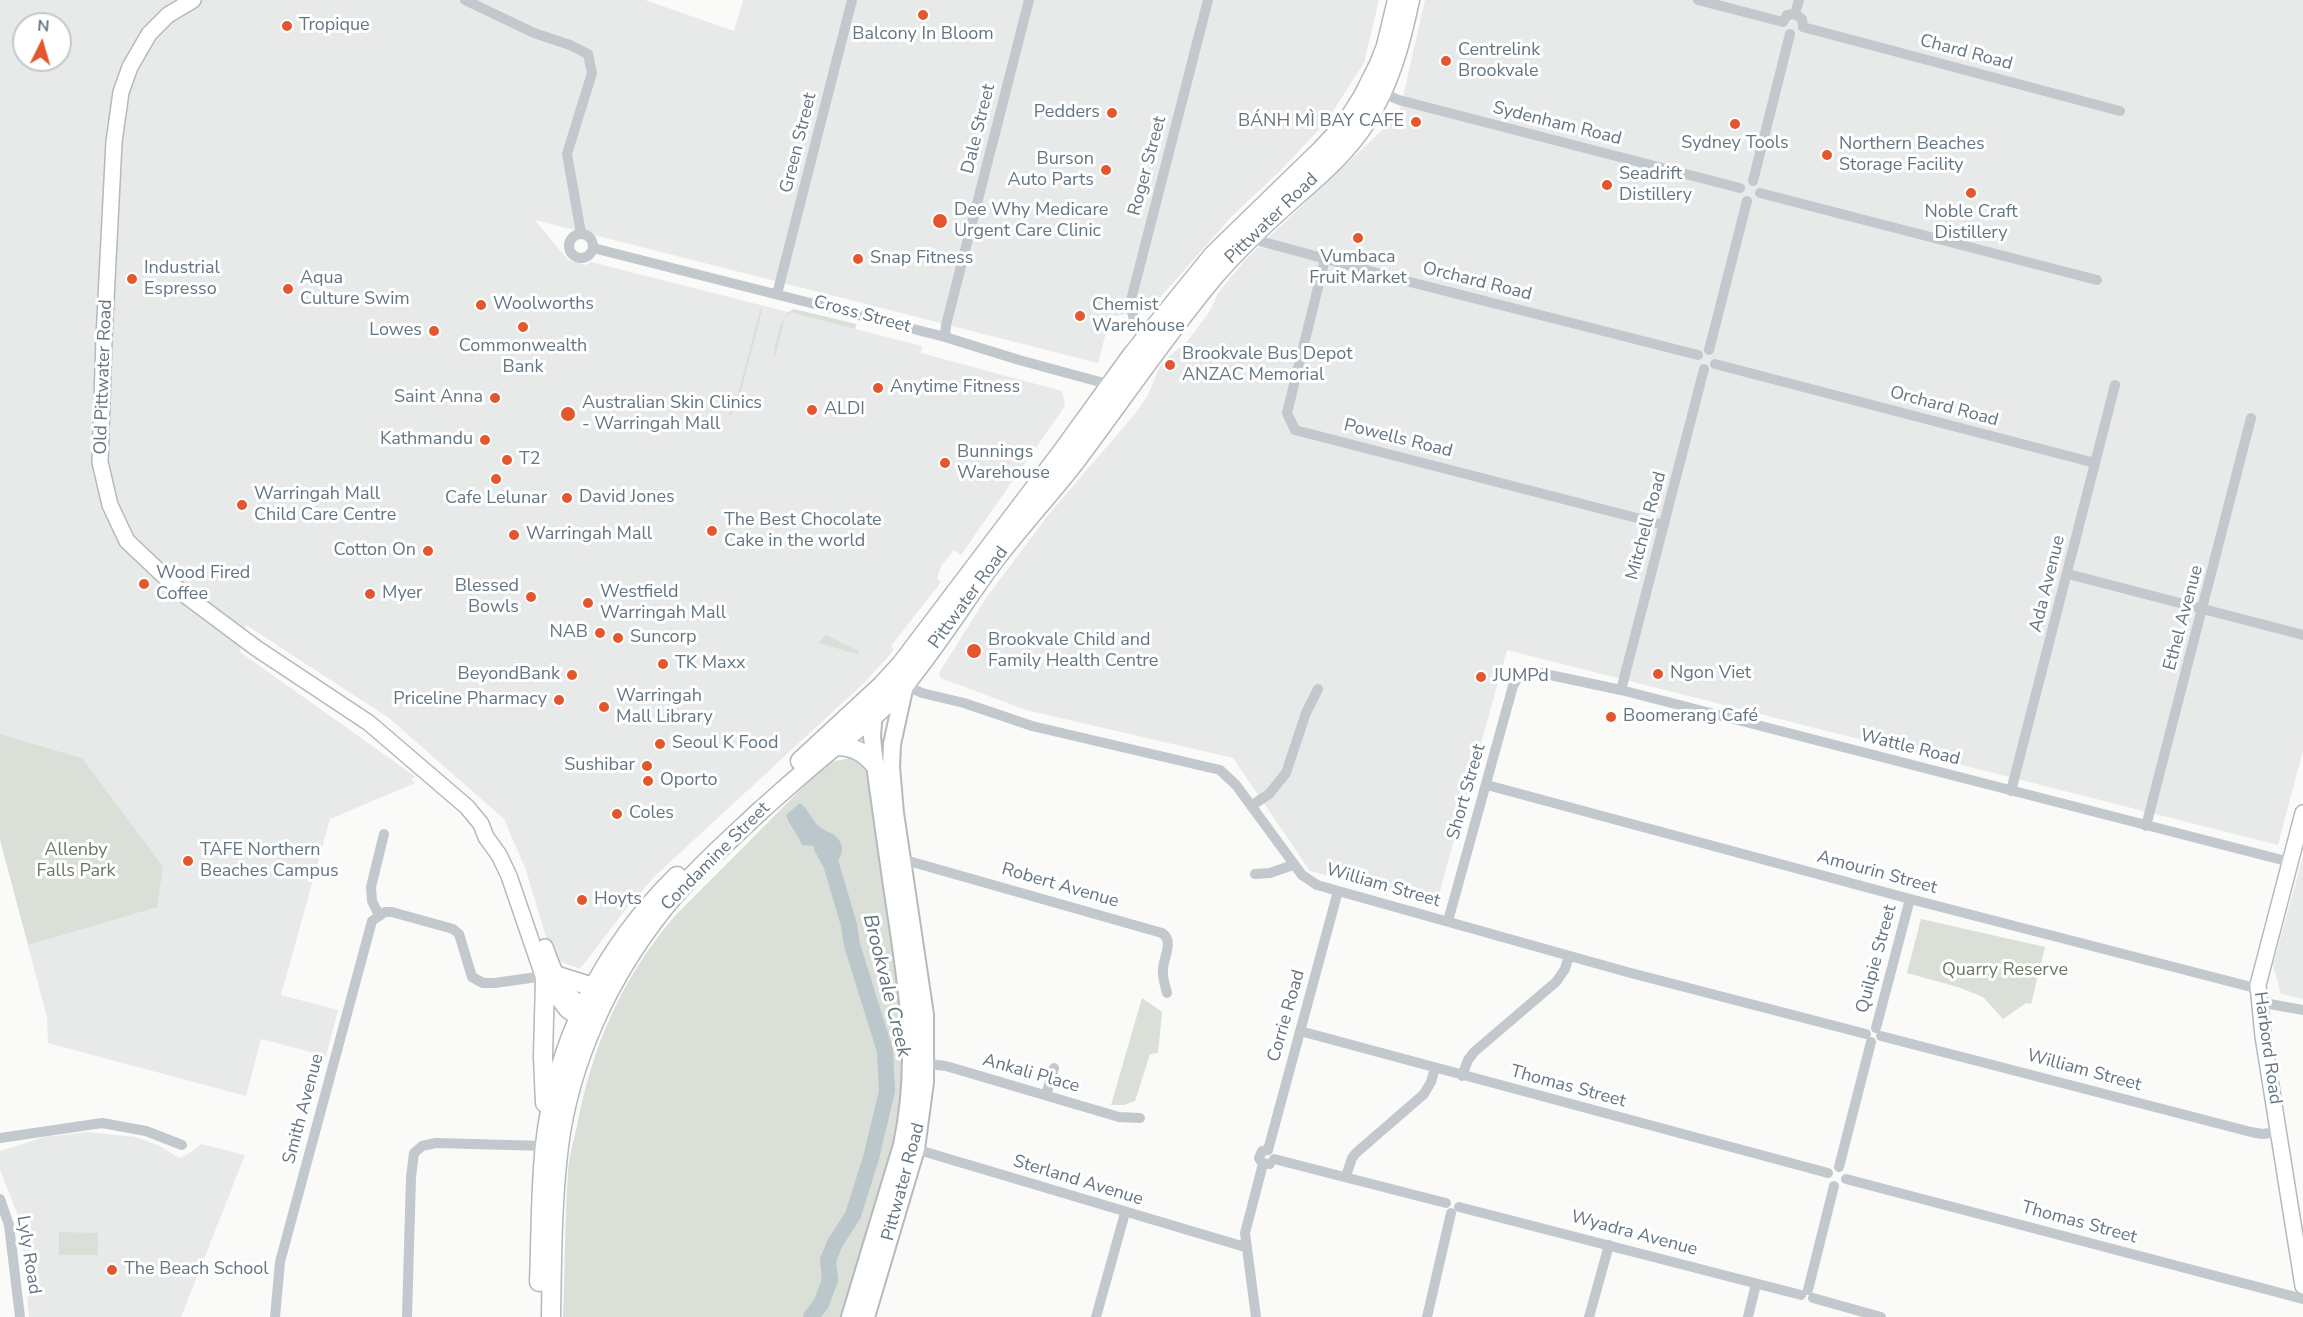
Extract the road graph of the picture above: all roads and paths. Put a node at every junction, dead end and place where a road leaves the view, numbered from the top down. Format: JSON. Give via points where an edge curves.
{"nodes":[{"id":1,"x":194,"y":0,"type":"edge"},
{"id":2,"x":465,"y":0,"type":"edge"},
{"id":3,"x":852,"y":0,"type":"edge"},
{"id":4,"x":1029,"y":0,"type":"edge"},
{"id":5,"x":1208,"y":0,"type":"edge"},
{"id":6,"x":1397,"y":0,"type":"edge"},
{"id":7,"x":1410,"y":0,"type":"edge"},
{"id":8,"x":1698,"y":0,"type":"edge"},
{"id":9,"x":1799,"y":0,"type":"edge"},
{"id":10,"x":1796,"y":14,"type":"junction"},
{"id":11,"x":1783,"y":22,"type":"junction"},
{"id":12,"x":1803,"y":27,"type":"junction"},
{"id":13,"x":1790,"y":34,"type":"junction"},
{"id":14,"x":1375,"y":89,"type":"junction"},
{"id":15,"x":2120,"y":111,"type":"dead end"},
{"id":16,"x":1753,"y":181,"type":"junction"},
{"id":17,"x":1740,"y":188,"type":"junction"},
{"id":18,"x":1760,"y":193,"type":"junction"},
{"id":19,"x":1747,"y":201,"type":"junction"},
{"id":20,"x":580,"y":233,"type":"junction"},
{"id":21,"x":1249,"y":238,"type":"junction"},
{"id":22,"x":593,"y":248,"type":"junction"},
{"id":23,"x":1325,"y":259,"type":"junction"},
{"id":24,"x":2097,"y":280,"type":"dead end"},
{"id":25,"x":777,"y":294,"type":"junction"},
{"id":26,"x":1146,"y":336,"type":"junction"},
{"id":27,"x":945,"y":337,"type":"junction"},
{"id":28,"x":1709,"y":350,"type":"junction"},
{"id":29,"x":1698,"y":355,"type":"junction"},
{"id":30,"x":1715,"y":364,"type":"junction"},
{"id":31,"x":1704,"y":369,"type":"junction"},
{"id":32,"x":2115,"y":385,"type":"dead end"},
{"id":33,"x":1120,"y":388,"type":"junction"},
{"id":34,"x":2252,"y":418,"type":"dead end"},
{"id":35,"x":2095,"y":463,"type":"junction"},
{"id":36,"x":1664,"y":525,"type":"junction"},
{"id":37,"x":2068,"y":574,"type":"junction"},
{"id":38,"x":2204,"y":609,"type":"junction"},
{"id":39,"x":2303,"y":635,"type":"edge"},
{"id":40,"x":1521,"y":674,"type":"joint"},
{"id":41,"x":882,"y":685,"type":"junction"},
{"id":42,"x":905,"y":685,"type":"junction"},
{"id":43,"x":1318,"y":689,"type":"dead end"},
{"id":44,"x":1621,"y":690,"type":"junction"},
{"id":45,"x":872,"y":719,"type":"junction"},
{"id":46,"x":836,"y":746,"type":"junction"},
{"id":47,"x":875,"y":765,"type":"junction"},
{"id":48,"x":1487,"y":784,"type":"junction"},
{"id":49,"x":2011,"y":790,"type":"junction"},
{"id":50,"x":1251,"y":806,"type":"junction"},
{"id":51,"x":2303,"y":813,"type":"edge"},
{"id":52,"x":2146,"y":826,"type":"junction"},
{"id":53,"x":384,"y":834,"type":"dead end"},
{"id":54,"x":895,"y":857,"type":"junction"},
{"id":55,"x":2290,"y":862,"type":"junction"},
{"id":56,"x":1293,"y":865,"type":"junction"},
{"id":57,"x":1255,"y":874,"type":"dead end"},
{"id":58,"x":1338,"y":891,"type":"junction"},
{"id":59,"x":1910,"y":900,"type":"junction"},
{"id":60,"x":379,"y":915,"type":"junction"},
{"id":61,"x":1448,"y":921,"type":"junction"},
{"id":62,"x":1569,"y":956,"type":"junction"},
{"id":63,"x":548,"y":978,"type":"junction"},
{"id":64,"x":592,"y":987,"type":"junction"},
{"id":65,"x":1167,"y":993,"type":"dead end"},
{"id":66,"x":2259,"y":996,"type":"junction"},
{"id":67,"x":2303,"y":1010,"type":"edge"},
{"id":68,"x":588,"y":1016,"type":"junction"},
{"id":69,"x":1300,"y":1031,"type":"junction"},
{"id":70,"x":1874,"y":1035,"type":"junction"},
{"id":71,"x":919,"y":1063,"type":"junction"},
{"id":72,"x":1054,"y":1068,"type":"dead end"},
{"id":73,"x":1435,"y":1068,"type":"junction"},
{"id":74,"x":1462,"y":1076,"type":"junction"},
{"id":75,"x":1046,"y":1095,"type":"junction"},
{"id":76,"x":1140,"y":1118,"type":"dead end"},
{"id":77,"x":548,"y":1123,"type":"junction"},
{"id":78,"x":2279,"y":1132,"type":"junction"},
{"id":79,"x":0,"y":1138,"type":"edge"},
{"id":80,"x":182,"y":1145,"type":"dead end"},
{"id":81,"x":545,"y":1146,"type":"junction"},
{"id":82,"x":909,"y":1147,"type":"junction"},
{"id":83,"x":1269,"y":1158,"type":"junction"},
{"id":84,"x":1839,"y":1167,"type":"junction"},
{"id":85,"x":1828,"y":1173,"type":"junction"},
{"id":86,"x":1346,"y":1176,"type":"junction"},
{"id":87,"x":1846,"y":1179,"type":"junction"},
{"id":88,"x":1834,"y":1186,"type":"junction"},
{"id":89,"x":0,"y":1199,"type":"edge"},
{"id":90,"x":1452,"y":1208,"type":"junction"},
{"id":91,"x":1125,"y":1213,"type":"junction"},
{"id":92,"x":2297,"y":1219,"type":"edge"},
{"id":93,"x":1609,"y":1245,"type":"junction"},
{"id":94,"x":1245,"y":1247,"type":"junction"},
{"id":95,"x":1756,"y":1284,"type":"junction"},
{"id":96,"x":2303,"y":1286,"type":"edge"},
{"id":97,"x":1807,"y":1294,"type":"junction"},
{"id":98,"x":2303,"y":1299,"type":"edge"},
{"id":99,"x":20,"y":1317,"type":"edge"},
{"id":100,"x":275,"y":1317,"type":"edge"},
{"id":101,"x":407,"y":1317,"type":"edge"},
{"id":102,"x":538,"y":1317,"type":"edge"},
{"id":103,"x":551,"y":1317,"type":"edge"},
{"id":104,"x":850,"y":1317,"type":"edge"},
{"id":105,"x":866,"y":1317,"type":"edge"},
{"id":106,"x":1096,"y":1317,"type":"edge"},
{"id":107,"x":1256,"y":1317,"type":"edge"},
{"id":108,"x":1427,"y":1317,"type":"edge"},
{"id":109,"x":1589,"y":1317,"type":"edge"},
{"id":110,"x":1748,"y":1317,"type":"edge"},
{"id":111,"x":1881,"y":1317,"type":"edge"}],
"edges":[{"from":1,"to":63,"type":"street","name":"Old Pittwater Road","via":[[168,15],[149,33],[124,78],[120,99],[113,164],[100,462],[110,505],[127,541],[181,592],[256,648],[376,728],[493,831],[514,865]]},
{"from":2,"to":20,"type":"street","via":[[588,54],[592,73],[567,154]]},
{"from":3,"to":25,"type":"street","name":"Green Street"},
{"from":4,"to":27,"type":"street","name":"Dale Street"},
{"from":5,"to":26,"type":"street","name":"Roger Street","via":[[1130,304],[1136,328]]},
{"from":6,"to":14,"type":"highway","name":"Pittwater Road"},
{"from":7,"to":14,"type":"highway","name":"Pittwater Road","via":[[1396,60]]},
{"from":8,"to":11,"type":"street"},
{"from":9,"to":10,"type":"street"},
{"from":10,"to":11,"type":"street","via":[[1787,15]]},
{"from":10,"to":12,"type":"street"},
{"from":11,"to":13,"type":"street"},
{"from":12,"to":13,"type":"street"},
{"from":12,"to":15,"type":"street","name":"Chard Road"},
{"from":13,"to":16,"type":"street"},
{"from":14,"to":17,"type":"street","name":"Sydenham Road","via":[[1399,100]]},
{"from":14,"to":21,"type":"highway","name":"Pittwater Road","via":[[1366,122],[1347,147]]},
{"from":14,"to":26,"type":"highway","name":"Pittwater Road","via":[[1334,136],[1213,255]]},
{"from":16,"to":17,"type":"street"},
{"from":16,"to":18,"type":"street"},
{"from":17,"to":19,"type":"street"},
{"from":18,"to":19,"type":"street","via":[[1755,200]]},
{"from":18,"to":24,"type":"street"},
{"from":19,"to":28,"type":"street"},
{"from":20,"to":22,"type":"street","via":[[590,238]]},
{"from":20,"to":22,"type":"street","via":[[570,240],[571,254],[583,258]]},
{"from":21,"to":23,"type":"street","name":"Orchard Road"},
{"from":21,"to":33,"type":"highway","name":"Pittwater Road"},
{"from":22,"to":25,"type":"street","name":"Cross Street"},
{"from":23,"to":29,"type":"street","name":"Orchard Road"},
{"from":23,"to":36,"type":"street","name":"Powells Road","via":[[1287,413],[1295,430]]},
{"from":25,"to":27,"type":"street","name":"Cross Street"},
{"from":26,"to":33,"type":"highway","name":"Pittwater Road"},
{"from":27,"to":33,"type":"street","name":"Cross Street"},
{"from":28,"to":29,"type":"street"},
{"from":28,"to":30,"type":"street","via":[[1716,356]]},
{"from":29,"to":31,"type":"street","via":[[1698,364]]},
{"from":30,"to":31,"type":"street"},
{"from":30,"to":35,"type":"street","name":"Orchard Road"},
{"from":31,"to":36,"type":"street","name":"Mitchell Road"},
{"from":32,"to":35,"type":"street","name":"Ada Avenue"},
{"from":33,"to":41,"type":"highway","name":"Pittwater Road"},
{"from":33,"to":42,"type":"highway","name":"Pittwater Road","via":[[1072,466],[992,564]]},
{"from":34,"to":38,"type":"street","name":"Ethel Avenue"},
{"from":35,"to":37,"type":"street","name":"Ada Avenue"},
{"from":36,"to":44,"type":"street","name":"Mitchell Road"},
{"from":37,"to":38,"type":"street"},
{"from":37,"to":49,"type":"street","name":"Ada Avenue"},
{"from":38,"to":39,"type":"street"},
{"from":38,"to":52,"type":"street","name":"Ethel Avenue"},
{"from":40,"to":44,"type":"street","name":"Wattle Road","via":[[1537,671]]},
{"from":40,"to":48,"type":"street","name":"Short Street","via":[[1513,686]]},
{"from":41,"to":45,"type":"main road","name":"Pittwater Road"},
{"from":41,"to":64,"type":"highway","name":"Condamine Street","via":[[663,890],[618,944]]},
{"from":42,"to":45,"type":"highway","name":"Condamine Street"},
{"from":42,"to":50,"type":"street","name":"William Street","via":[[1032,726],[1212,767],[1226,774]]},
{"from":42,"to":54,"type":"main road","name":"Pittwater Road","via":[[891,767]]},
{"from":43,"to":50,"type":"street","via":[[1306,712],[1286,773],[1269,794]]},
{"from":44,"to":49,"type":"street","name":"Wattle Road"},
{"from":45,"to":46,"type":"highway","name":"Condamine Street"},
{"from":45,"to":47,"type":"main road","name":"Pittwater Road"},
{"from":46,"to":47,"type":"highway","via":[[861,751]]},
{"from":46,"to":68,"type":"highway","name":"Condamine Street","via":[[763,809],[672,898]]},
{"from":47,"to":54,"type":"main road","name":"Pittwater Road"},
{"from":48,"to":59,"type":"street","name":"Amourin Street"},
{"from":48,"to":61,"type":"street","name":"Short Street"},
{"from":49,"to":52,"type":"street","name":"Wattle Road"},
{"from":50,"to":56,"type":"street","name":"William Street"},
{"from":51,"to":55,"type":"street","name":"Harbord Road"},
{"from":52,"to":55,"type":"street","name":"Wattle Road"},
{"from":53,"to":60,"type":"street","via":[[370,887]]},
{"from":54,"to":65,"type":"street","name":"Robert Avenue","via":[[1162,933],[1168,942],[1163,972]]},
{"from":54,"to":71,"type":"main road","name":"Pittwater Road","via":[[925,1015]]},
{"from":55,"to":66,"type":"street","name":"Harbord Road","via":[[2260,973]]},
{"from":56,"to":57,"type":"street"},
{"from":56,"to":58,"type":"street","name":"William Street","via":[[1312,883]]},
{"from":58,"to":61,"type":"street","name":"William Street"},
{"from":58,"to":69,"type":"street","name":"Corrie Road"},
{"from":59,"to":66,"type":"street","name":"Amourin Street"},
{"from":59,"to":70,"type":"street","name":"Quilpie Street"},
{"from":60,"to":63,"type":"street","via":[[392,912],[453,929],[459,934],[472,977],[483,983]]},
{"from":60,"to":100,"type":"street","name":"Smith Avenue","via":[[369,931],[280,1262]]},
{"from":61,"to":62,"type":"street","name":"William Street"},
{"from":62,"to":70,"type":"street","name":"William Street"},
{"from":62,"to":74,"type":"street","via":[[1556,982],[1474,1052]]},
{"from":63,"to":64,"type":"highway"},
{"from":63,"to":68,"type":"street","name":"Old Pittwater Road","via":[[557,998]]},
{"from":63,"to":77,"type":"highway","via":[[544,1095]]},
{"from":64,"to":68,"type":"highway","name":"Condamine Street"},
{"from":66,"to":67,"type":"street","name":"Amourin Street"},
{"from":66,"to":78,"type":"street","name":"Harbord Road"},
{"from":68,"to":77,"type":"highway","name":"Condamine Street","via":[[557,1078]]},
{"from":68,"to":103,"type":"highway","name":"Condamine Street","via":[[560,1142]]},
{"from":69,"to":73,"type":"street","name":"Thomas Street"},
{"from":69,"to":83,"type":"street","name":"Corrie Road"},
{"from":70,"to":78,"type":"street","name":"William Street","via":[[2251,1132]]},
{"from":70,"to":84,"type":"street","name":"Quilpie Street"},
{"from":71,"to":75,"type":"street","name":"Ankali Place","via":[[946,1066]]},
{"from":71,"to":82,"type":"main road","name":"Pittwater Road","via":[[908,1116]]},
{"from":72,"to":75,"type":"street"},
{"from":73,"to":74,"type":"street","name":"Thomas Street"},
{"from":73,"to":86,"type":"street","via":[[1424,1094],[1356,1153]]},
{"from":74,"to":85,"type":"street","name":"Thomas Street"},
{"from":75,"to":76,"type":"street","name":"Ankali Place","via":[[1119,1117]]},
{"from":77,"to":81,"type":"highway","name":"Condamine Street"},
{"from":78,"to":92,"type":"street","name":"Harbord Road"},
{"from":79,"to":80,"type":"street","via":[[102,1123],[146,1131]]},
{"from":81,"to":101,"type":"street","via":[[436,1143],[422,1146],[414,1153]]},
{"from":81,"to":102,"type":"highway","name":"Condamine Street"},
{"from":82,"to":91,"type":"street","name":"Sterland Avenue"},
{"from":82,"to":104,"type":"main road","name":"Pittwater Road"},
{"from":82,"to":105,"type":"main road","name":"Pittwater Road"},
{"from":83,"to":86,"type":"street","name":"Wyadra Avenue"},
{"from":83,"to":94,"type":"street","name":"Corrie Road","via":[[1245,1229]]},
{"from":84,"to":85,"type":"street"},
{"from":84,"to":87,"type":"street"},
{"from":85,"to":88,"type":"street"},
{"from":86,"to":90,"type":"street","name":"Wyadra Avenue"},
{"from":87,"to":88,"type":"street"},
{"from":87,"to":98,"type":"street","name":"Thomas Street"},
{"from":88,"to":97,"type":"street"},
{"from":89,"to":99,"type":"street","name":"Lyly Road","via":[[9,1225]]},
{"from":90,"to":93,"type":"street","name":"Wyadra Avenue"},
{"from":90,"to":108,"type":"street"},
{"from":91,"to":94,"type":"street","name":"Sterland Avenue"},
{"from":91,"to":106,"type":"street"},
{"from":92,"to":96,"type":"street","name":"Harbord Road"},
{"from":93,"to":95,"type":"street","name":"Wyadra Avenue"},
{"from":93,"to":109,"type":"street"},
{"from":94,"to":107,"type":"street","name":"Corrie Road"},
{"from":95,"to":97,"type":"street","name":"Wyadra Avenue"},
{"from":95,"to":110,"type":"street"},
{"from":97,"to":111,"type":"street","name":"Wyadra Avenue"}]}
